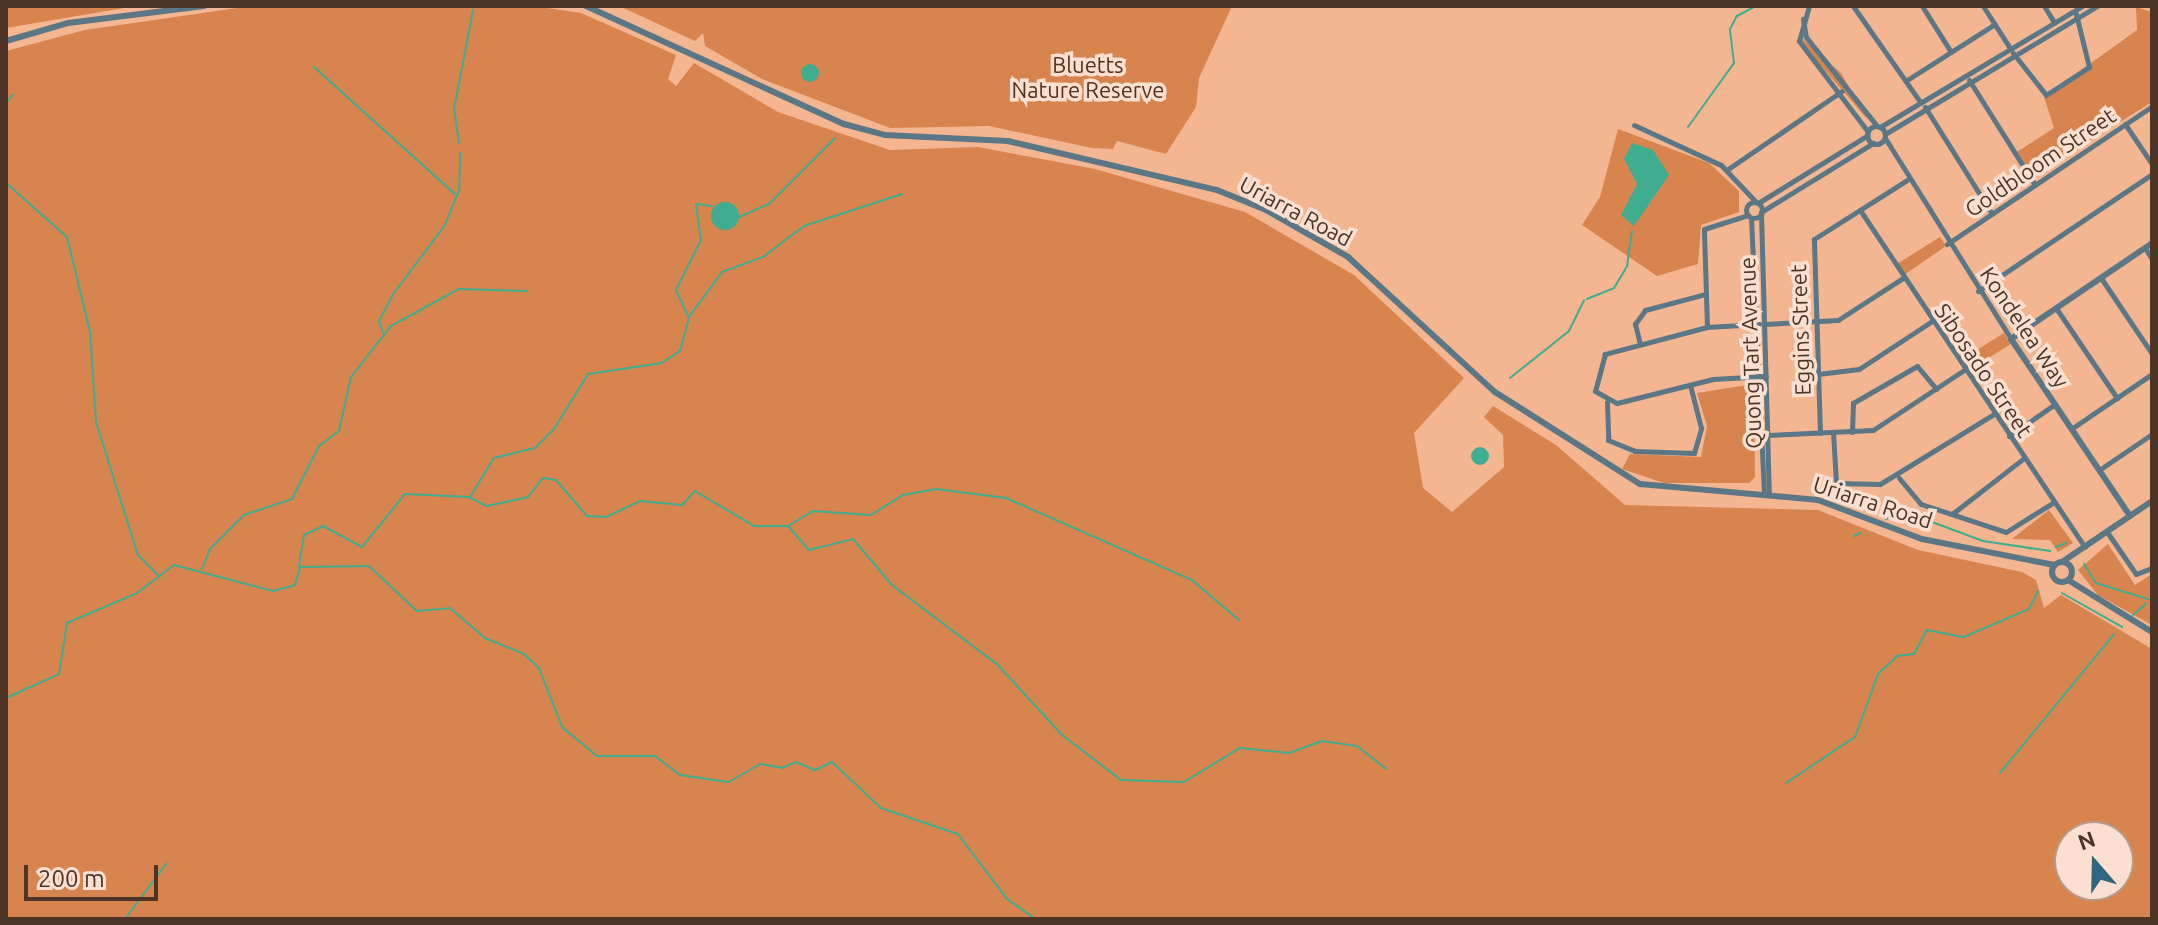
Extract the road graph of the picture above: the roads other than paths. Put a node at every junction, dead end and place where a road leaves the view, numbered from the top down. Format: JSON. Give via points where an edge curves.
{"nodes":[{"id":1,"x":204,"y":6,"type":"edge"},
{"id":2,"x":586,"y":6,"type":"edge"},
{"id":3,"x":1809,"y":6,"type":"edge"},
{"id":4,"x":1853,"y":6,"type":"edge"},
{"id":5,"x":1922,"y":6,"type":"edge"},
{"id":6,"x":1983,"y":6,"type":"edge"},
{"id":7,"x":2044,"y":6,"type":"edge"},
{"id":8,"x":2082,"y":6,"type":"edge"},
{"id":9,"x":2097,"y":6,"type":"edge"},
{"id":10,"x":2076,"y":14,"type":"junction"},
{"id":11,"x":1804,"y":18,"type":"junction"},
{"id":12,"x":1995,"y":24,"type":"junction"},
{"id":13,"x":2055,"y":24,"type":"junction"},
{"id":14,"x":1806,"y":37,"type":"junction"},
{"id":15,"x":6,"y":41,"type":"edge"},
{"id":16,"x":1799,"y":41,"type":"junction"},
{"id":17,"x":2011,"y":51,"type":"junction"},
{"id":18,"x":1951,"y":52,"type":"junction"},
{"id":19,"x":1968,"y":78,"type":"junction"},
{"id":20,"x":1907,"y":80,"type":"junction"},
{"id":21,"x":1842,"y":91,"type":"junction"},
{"id":22,"x":1923,"y":105,"type":"junction"},
{"id":23,"x":2152,"y":106,"type":"edge"},
{"id":24,"x":2125,"y":124,"type":"junction"},
{"id":25,"x":1634,"y":125,"type":"dead end"},
{"id":26,"x":1879,"y":127,"type":"junction"},
{"id":27,"x":1868,"y":133,"type":"junction"},
{"id":28,"x":1885,"y":136,"type":"junction"},
{"id":29,"x":1875,"y":143,"type":"junction"},
{"id":30,"x":1892,"y":156,"type":"junction"},
{"id":31,"x":2152,"y":164,"type":"edge"},
{"id":32,"x":1728,"y":169,"type":"junction"},
{"id":33,"x":2152,"y":174,"type":"edge"},
{"id":34,"x":1907,"y":180,"type":"junction"},
{"id":35,"x":2035,"y":185,"type":"junction"},
{"id":36,"x":1744,"y":190,"type":"junction"},
{"id":37,"x":1757,"y":203,"type":"junction"},
{"id":38,"x":1746,"y":207,"type":"junction"},
{"id":39,"x":1860,"y":210,"type":"junction"},
{"id":40,"x":1761,"y":212,"type":"junction"},
{"id":41,"x":1992,"y":214,"type":"junction"},
{"id":42,"x":1734,"y":216,"type":"junction"},
{"id":43,"x":1749,"y":216,"type":"junction"},
{"id":44,"x":2152,"y":243,"type":"edge"},
{"id":45,"x":1947,"y":244,"type":"junction"},
{"id":46,"x":2145,"y":248,"type":"junction"},
{"id":47,"x":2152,"y":259,"type":"edge"},
{"id":48,"x":1903,"y":278,"type":"junction"},
{"id":49,"x":2101,"y":278,"type":"junction"},
{"id":50,"x":1978,"y":291,"type":"junction"},
{"id":51,"x":1705,"y":294,"type":"junction"},
{"id":52,"x":2056,"y":308,"type":"junction"},
{"id":53,"x":1932,"y":321,"type":"junction"},
{"id":54,"x":1816,"y":322,"type":"junction"},
{"id":55,"x":1762,"y":324,"type":"junction"},
{"id":56,"x":1707,"y":327,"type":"junction"},
{"id":57,"x":2011,"y":339,"type":"junction"},
{"id":58,"x":1640,"y":344,"type":"junction"},
{"id":59,"x":2152,"y":354,"type":"edge"},
{"id":60,"x":1964,"y":370,"type":"junction"},
{"id":61,"x":1818,"y":374,"type":"junction"},
{"id":62,"x":2152,"y":374,"type":"edge"},
{"id":63,"x":1764,"y":376,"type":"junction"},
{"id":64,"x":1690,"y":385,"type":"junction"},
{"id":65,"x":1936,"y":389,"type":"junction"},
{"id":66,"x":2117,"y":398,"type":"junction"},
{"id":67,"x":1607,"y":402,"type":"junction"},
{"id":68,"x":2055,"y":404,"type":"junction"},
{"id":69,"x":1994,"y":414,"type":"junction"},
{"id":70,"x":2071,"y":429,"type":"junction"},
{"id":71,"x":1833,"y":432,"type":"junction"},
{"id":72,"x":1852,"y":432,"type":"junction"},
{"id":73,"x":1820,"y":433,"type":"junction"},
{"id":74,"x":2152,"y":434,"type":"edge"},
{"id":75,"x":1766,"y":435,"type":"junction"},
{"id":76,"x":2009,"y":436,"type":"junction"},
{"id":77,"x":2024,"y":458,"type":"junction"},
{"id":78,"x":2099,"y":470,"type":"junction"},
{"id":79,"x":1899,"y":478,"type":"junction"},
{"id":80,"x":1766,"y":492,"type":"junction"},
{"id":81,"x":2152,"y":501,"type":"edge"},
{"id":82,"x":2054,"y":502,"type":"junction"},
{"id":83,"x":1952,"y":514,"type":"junction"},
{"id":84,"x":2130,"y":516,"type":"junction"},
{"id":85,"x":2107,"y":532,"type":"junction"},
{"id":86,"x":2082,"y":548,"type":"junction"},
{"id":87,"x":2031,"y":560,"type":"junction"},
{"id":88,"x":2058,"y":563,"type":"junction"},
{"id":89,"x":2152,"y":568,"type":"edge"},
{"id":90,"x":2051,"y":573,"type":"junction"},
{"id":91,"x":2070,"y":573,"type":"junction"},
{"id":92,"x":2152,"y":632,"type":"edge"}],
"edges":[{"from":1,"to":15,"type":"street","via":[[68,23]]},
{"from":2,"to":80,"type":"street","name":"Uriarra Road","via":[[844,124],[885,135],[1008,141],[1217,190],[1266,210],[1348,257],[1487,386],[1619,475],[1665,491]]},
{"from":3,"to":11,"type":"street"},
{"from":4,"to":20,"type":"street"},
{"from":5,"to":18,"type":"street"},
{"from":6,"to":12,"type":"street"},
{"from":7,"to":13,"type":"street"},
{"from":8,"to":13,"type":"street"},
{"from":9,"to":10,"type":"street"},
{"from":10,"to":13,"type":"street"},
{"from":10,"to":17,"type":"street","via":[[2089,67],[2046,95]]},
{"from":11,"to":14,"type":"street"},
{"from":11,"to":16,"type":"street"},
{"from":12,"to":17,"type":"street"},
{"from":12,"to":18,"type":"street"},
{"from":13,"to":17,"type":"street"},
{"from":14,"to":16,"type":"street"},
{"from":14,"to":26,"type":"street","name":"Kondelea Way","via":[[1844,75]]},
{"from":16,"to":21,"type":"street","name":"Kondelea Way"},
{"from":17,"to":19,"type":"street"},
{"from":18,"to":20,"type":"street"},
{"from":19,"to":22,"type":"street"},
{"from":19,"to":35,"type":"street"},
{"from":20,"to":22,"type":"street"},
{"from":21,"to":27,"type":"street","name":"Kondelea Way"},
{"from":21,"to":32,"type":"street"},
{"from":22,"to":26,"type":"street"},
{"from":22,"to":28,"type":"street"},
{"from":22,"to":41,"type":"street"},
{"from":23,"to":24,"type":"street","name":"Goldbloom Street"},
{"from":24,"to":31,"type":"street"},
{"from":24,"to":35,"type":"street","name":"Goldbloom Street"},
{"from":25,"to":32,"type":"street"},
{"from":26,"to":27,"type":"street"},
{"from":26,"to":28,"type":"street","name":"Kondelea Way"},
{"from":27,"to":29,"type":"street","name":"Kondelea Way"},
{"from":27,"to":37,"type":"street"},
{"from":28,"to":29,"type":"street"},
{"from":28,"to":30,"type":"street","name":"Kondelea Way"},
{"from":29,"to":30,"type":"street","name":"Kondelea Way"},
{"from":29,"to":40,"type":"street"},
{"from":30,"to":34,"type":"street","name":"Kondelea Way"},
{"from":32,"to":36,"type":"street"},
{"from":33,"to":50,"type":"street"},
{"from":34,"to":39,"type":"street","name":"Eggins Street"},
{"from":34,"to":45,"type":"street","name":"Kondelea Way"},
{"from":35,"to":41,"type":"street","name":"Goldbloom Street"},
{"from":36,"to":37,"type":"street"},
{"from":36,"to":38,"type":"street"},
{"from":37,"to":38,"type":"street"},
{"from":37,"to":40,"type":"street","name":"Quong Tart Avenue"},
{"from":38,"to":42,"type":"street"},
{"from":38,"to":43,"type":"street","name":"Quong Tart Avenue"},
{"from":39,"to":48,"type":"street","name":"Sibosado Street"},
{"from":39,"to":54,"type":"street","name":"Eggins Street","via":[[1814,239]]},
{"from":40,"to":43,"type":"street"},
{"from":40,"to":55,"type":"street","name":"Quong Tart Avenue"},
{"from":41,"to":45,"type":"street","name":"Goldbloom Street"},
{"from":42,"to":43,"type":"street"},
{"from":42,"to":51,"type":"street","via":[[1704,229]]},
{"from":43,"to":55,"type":"street","name":"Quong Tart Avenue"},
{"from":44,"to":46,"type":"street"},
{"from":45,"to":50,"type":"street","name":"Kondelea Way"},
{"from":46,"to":47,"type":"street"},
{"from":46,"to":49,"type":"street"},
{"from":48,"to":53,"type":"street","name":"Sibosado Street"},
{"from":48,"to":54,"type":"street","via":[[1846,316]]},
{"from":49,"to":52,"type":"street"},
{"from":49,"to":59,"type":"street"},
{"from":50,"to":57,"type":"street","name":"Kondelea Way"},
{"from":51,"to":56,"type":"street"},
{"from":51,"to":58,"type":"street","via":[[1645,310],[1635,324]]},
{"from":52,"to":57,"type":"street"},
{"from":52,"to":66,"type":"street"},
{"from":53,"to":60,"type":"street","name":"Sibosado Street"},
{"from":53,"to":61,"type":"street","via":[[1859,369]]},
{"from":54,"to":55,"type":"street"},
{"from":54,"to":61,"type":"street","name":"Eggins Street"},
{"from":55,"to":56,"type":"street"},
{"from":55,"to":63,"type":"street","name":"Quong Tart Avenue"},
{"from":56,"to":58,"type":"street"},
{"from":57,"to":68,"type":"street","name":"Kondelea Way"},
{"from":58,"to":67,"type":"street","via":[[1602,355],[1595,391]]},
{"from":60,"to":65,"type":"street"},
{"from":60,"to":69,"type":"street","name":"Sibosado Street"},
{"from":61,"to":73,"type":"street","name":"Eggins Street"},
{"from":62,"to":66,"type":"street"},
{"from":63,"to":64,"type":"street"},
{"from":63,"to":75,"type":"street","name":"Quong Tart Avenue"},
{"from":64,"to":67,"type":"street"},
{"from":64,"to":67,"type":"street","via":[[1701,428],[1694,453],[1628,450],[1608,440]]},
{"from":65,"to":72,"type":"street","via":[[1878,428]]},
{"from":65,"to":72,"type":"street","via":[[1917,366],[1852,404]]},
{"from":66,"to":70,"type":"street"},
{"from":68,"to":70,"type":"street","name":"Kondelea Way"},
{"from":68,"to":76,"type":"street"},
{"from":69,"to":76,"type":"street","name":"Sibosado Street"},
{"from":69,"to":79,"type":"street"},
{"from":70,"to":78,"type":"street","name":"Kondelea Way"},
{"from":71,"to":72,"type":"street"},
{"from":71,"to":73,"type":"street"},
{"from":71,"to":79,"type":"street","via":[[1837,484]]},
{"from":73,"to":75,"type":"street"},
{"from":74,"to":78,"type":"street"},
{"from":75,"to":80,"type":"street","name":"Quong Tart Avenue"},
{"from":76,"to":77,"type":"street","name":"Sibosado Street"},
{"from":77,"to":82,"type":"street","name":"Sibosado Street"},
{"from":77,"to":83,"type":"street"},
{"from":78,"to":84,"type":"street","name":"Kondelea Way"},
{"from":79,"to":83,"type":"street","via":[[1917,502]]},
{"from":80,"to":87,"type":"street","name":"Uriarra Road","via":[[1818,500],[1922,539]]},
{"from":81,"to":84,"type":"street"},
{"from":82,"to":83,"type":"street","via":[[2006,532]]},
{"from":82,"to":86,"type":"street","name":"Sibosado Street"},
{"from":84,"to":85,"type":"street"},
{"from":85,"to":86,"type":"street"},
{"from":85,"to":89,"type":"street","via":[[2136,574]]},
{"from":86,"to":88,"type":"street"},
{"from":86,"to":91,"type":"street"},
{"from":87,"to":88,"type":"street","name":"Uriarra Road"},
{"from":87,"to":90,"type":"street","name":"Uriarra Road"},
{"from":88,"to":90,"type":"street"},
{"from":88,"to":91,"type":"street","name":"Uriarra Road"},
{"from":90,"to":91,"type":"street","name":"Uriarra Road"},
{"from":91,"to":92,"type":"street","via":[[2087,591]]}]}
